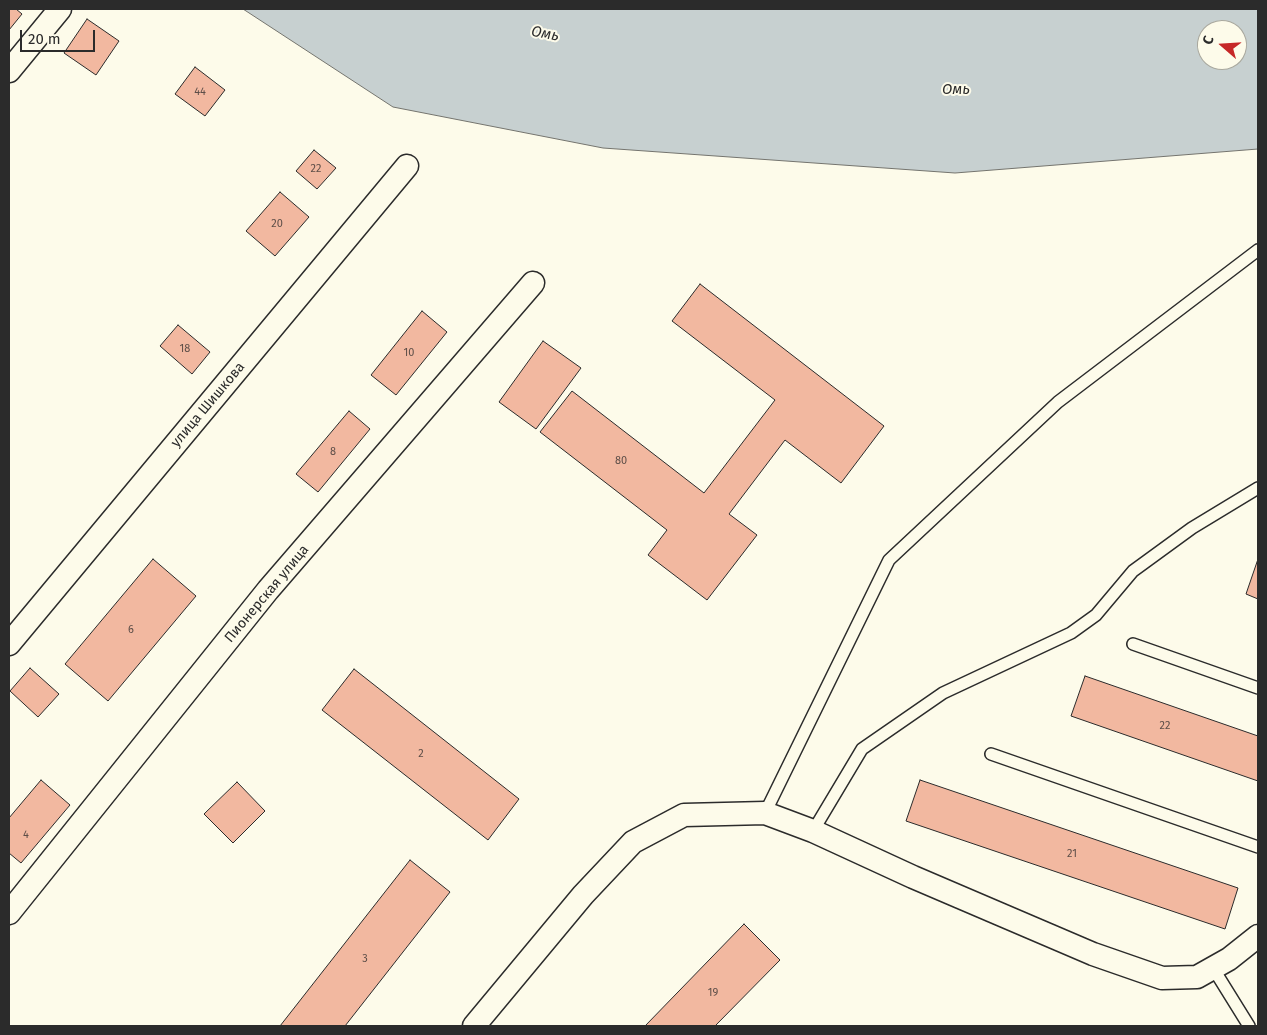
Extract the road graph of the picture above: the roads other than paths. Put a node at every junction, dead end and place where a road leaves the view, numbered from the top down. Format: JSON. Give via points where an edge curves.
{"nodes":[{"id":1,"x":60,"y":9,"type":"edge"},
{"id":2,"x":9,"y":71,"type":"edge"},
{"id":3,"x":407,"y":166,"type":"dead end"},
{"id":4,"x":1258,"y":250,"type":"edge"},
{"id":5,"x":533,"y":283,"type":"dead end"},
{"id":6,"x":1258,"y":488,"type":"edge"},
{"id":7,"x":9,"y":644,"type":"edge"},
{"id":8,"x":1133,"y":644,"type":"dead end"},
{"id":9,"x":1258,"y":688,"type":"edge"},
{"id":10,"x":991,"y":754,"type":"dead end"},
{"id":11,"x":765,"y":813,"type":"junction"},
{"id":12,"x":813,"y":831,"type":"junction"},
{"id":13,"x":1258,"y":847,"type":"edge"},
{"id":14,"x":9,"y":913,"type":"edge"},
{"id":15,"x":1258,"y":936,"type":"edge"},
{"id":16,"x":1213,"y":968,"type":"junction"},
{"id":17,"x":474,"y":1026,"type":"edge"},
{"id":18,"x":1249,"y":1026,"type":"edge"}],
"edges":[{"from":1,"to":2,"type":"street"},
{"from":3,"to":7,"type":"street","name":"улица Шишкова"},
{"from":4,"to":11,"type":"lane","via":[[1058,402],[889,560]]},
{"from":5,"to":14,"type":"street","name":"Пионерская улица","via":[[268,590]]},
{"from":6,"to":12,"type":"lane","via":[[1192,528],[1133,571],[1096,615],[1072,633],[943,693],[862,749]]},
{"from":8,"to":9,"type":"lane"},
{"from":10,"to":13,"type":"lane"},
{"from":11,"to":12,"type":"street"},
{"from":11,"to":17,"type":"street","via":[[684,815],[633,842],[583,895]]},
{"from":12,"to":16,"type":"street","via":[[1084,950],[1162,978],[1197,977]]},
{"from":15,"to":16,"type":"street"},
{"from":16,"to":18,"type":"lane"}]}
